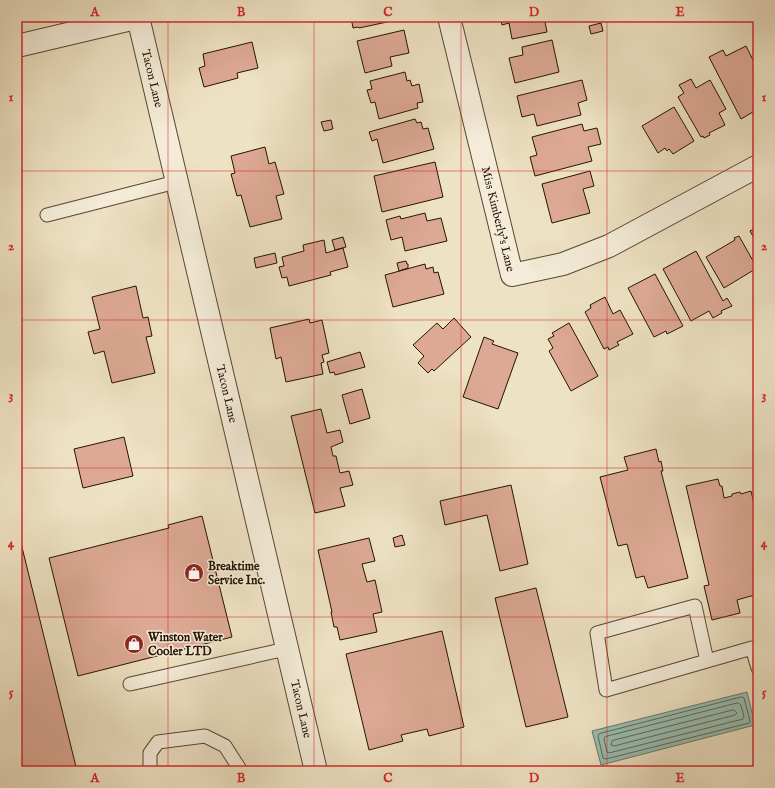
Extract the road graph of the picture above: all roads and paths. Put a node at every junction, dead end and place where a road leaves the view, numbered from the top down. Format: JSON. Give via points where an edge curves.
{"nodes":[{"id":1,"x":138,"y":17,"type":"edge"},
{"id":2,"x":449,"y":17,"type":"edge"},
{"id":3,"x":17,"y":46,"type":"edge"},
{"id":4,"x":758,"y":166,"type":"edge"},
{"id":5,"x":176,"y":182,"type":"junction"},
{"id":6,"x":47,"y":215,"type":"dead end"},
{"id":7,"x":286,"y":649,"type":"junction"},
{"id":8,"x":707,"y":661,"type":"junction"},
{"id":9,"x":758,"y":668,"type":"edge"},
{"id":10,"x":130,"y":684,"type":"dead end"},
{"id":11,"x":150,"y":771,"type":"edge"},
{"id":12,"x":241,"y":771,"type":"edge"},
{"id":13,"x":316,"y":771,"type":"edge"}],
"edges":[{"from":1,"to":3,"type":"street"},
{"from":1,"to":5,"type":"street","name":"Tacon Lane"},
{"from":2,"to":4,"type":"street","name":"Miss Kimberly's Lane","via":[[512,275],[564,264],[609,246]]},
{"from":5,"to":6,"type":"lane"},
{"from":5,"to":7,"type":"street","name":"Tacon Lane"},
{"from":7,"to":10,"type":"lane"},
{"from":7,"to":13,"type":"street","name":"Tacon Lane"},
{"from":8,"to":8,"type":"lane","via":[[606,690],[597,633],[695,606]]},
{"from":8,"to":9,"type":"lane","via":[[752,648]]},
{"from":11,"to":12,"type":"lane","via":[[150,753],[158,742],[206,736],[225,746]]}]}
